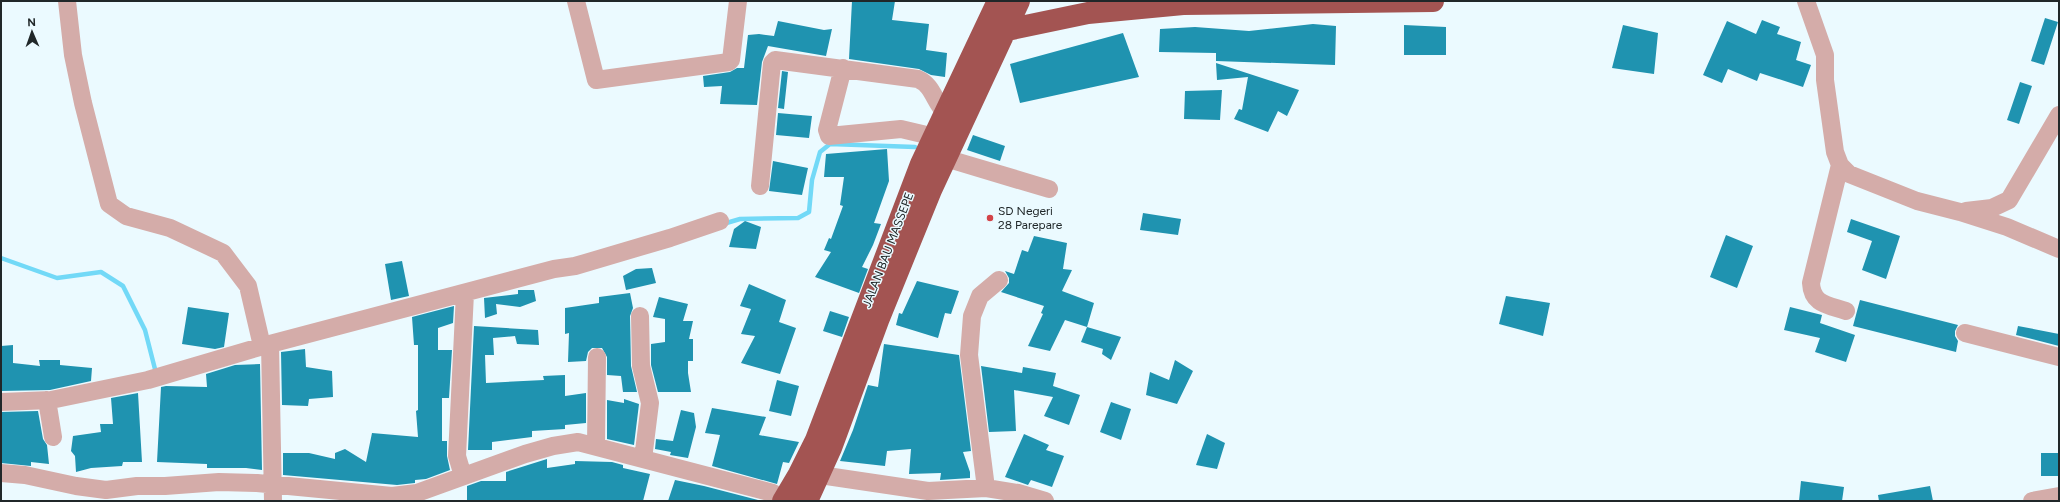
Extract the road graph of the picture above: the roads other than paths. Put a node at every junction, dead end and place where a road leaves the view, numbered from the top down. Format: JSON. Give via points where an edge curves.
{"nodes":[{"id":1,"x":67,"y":1,"type":"edge"},
{"id":2,"x":576,"y":1,"type":"edge"},
{"id":3,"x":738,"y":1,"type":"edge"},
{"id":4,"x":998,"y":1,"type":"edge"},
{"id":5,"x":1019,"y":1,"type":"edge"},
{"id":6,"x":1433,"y":1,"type":"edge"},
{"id":7,"x":1806,"y":1,"type":"edge"},
{"id":8,"x":1006,"y":30,"type":"junction"},
{"id":9,"x":843,"y":68,"type":"junction"},
{"id":10,"x":946,"y":113,"type":"junction"},
{"id":11,"x":2059,"y":115,"type":"edge"},
{"id":12,"x":935,"y":137,"type":"junction"},
{"id":13,"x":945,"y":158,"type":"junction"},
{"id":14,"x":1840,"y":165,"type":"junction"},
{"id":15,"x":760,"y":186,"type":"dead end"},
{"id":16,"x":1049,"y":189,"type":"dead end"},
{"id":17,"x":1960,"y":212,"type":"junction"},
{"id":18,"x":720,"y":221,"type":"dead end"},
{"id":19,"x":2059,"y":249,"type":"edge"},
{"id":20,"x":999,"y":280,"type":"dead end"},
{"id":21,"x":464,"y":297,"type":"junction"},
{"id":22,"x":1846,"y":311,"type":"dead end"},
{"id":23,"x":640,"y":316,"type":"dead end"},
{"id":24,"x":1965,"y":333,"type":"dead end"},
{"id":25,"x":268,"y":348,"type":"junction"},
{"id":26,"x":597,"y":357,"type":"dead end"},
{"id":27,"x":2059,"y":357,"type":"edge"},
{"id":28,"x":47,"y":400,"type":"junction"},
{"id":29,"x":1,"y":402,"type":"edge"},
{"id":30,"x":53,"y":437,"type":"dead end"},
{"id":31,"x":596,"y":446,"type":"junction"},
{"id":32,"x":643,"y":459,"type":"junction"},
{"id":33,"x":1,"y":473,"type":"edge"},
{"id":34,"x":820,"y":475,"type":"junction"},
{"id":35,"x":462,"y":476,"type":"junction"},
{"id":36,"x":986,"y":488,"type":"junction"},
{"id":37,"x":273,"y":493,"type":"edge"},
{"id":38,"x":928,"y":496,"type":"edge"},
{"id":39,"x":2059,"y":496,"type":"edge"},
{"id":40,"x":778,"y":501,"type":"edge"},
{"id":41,"x":784,"y":501,"type":"edge"},
{"id":42,"x":807,"y":501,"type":"edge"},
{"id":43,"x":1045,"y":501,"type":"edge"},
{"id":44,"x":2032,"y":501,"type":"edge"}],
"edges":[{"from":1,"to":25,"type":"street","via":[[73,55],[109,204],[126,216],[170,228],[223,253],[248,286]]},
{"from":2,"to":3,"type":"street","via":[[596,80],[729,62]]},
{"from":4,"to":10,"type":"highway","name":"JALAN BAU MASSEPE"},
{"from":5,"to":8,"type":"highway","name":"JALAN BAU MASSEPE"},
{"from":6,"to":8,"type":"highway","via":[[1183,4],[1088,13]]},
{"from":7,"to":14,"type":"street","via":[[1825,55],[1832,135]]},
{"from":8,"to":13,"type":"highway","name":"JALAN BAU MASSEPE"},
{"from":9,"to":10,"type":"street","via":[[918,79],[932,91],[940,108]]},
{"from":9,"to":12,"type":"street","via":[[827,130],[829,136],[901,129]]},
{"from":9,"to":15,"type":"street","via":[[782,59],[772,63]]},
{"from":10,"to":12,"type":"highway","name":"JALAN BAU MASSEPE"},
{"from":11,"to":17,"type":"street","via":[[2009,200],[1992,208]]},
{"from":12,"to":41,"type":"highway","name":"JALAN BAU MASSEPE","via":[[904,208],[816,440]]},
{"from":13,"to":16,"type":"street"},
{"from":13,"to":34,"type":"highway","name":"JALAN BAU MASSEPE","via":[[879,318]]},
{"from":14,"to":17,"type":"street","via":[[1849,174],[1870,183],[1917,201]]},
{"from":14,"to":22,"type":"street","via":[[1811,287],[1814,298]]},
{"from":17,"to":19,"type":"street","via":[[2008,227]]},
{"from":18,"to":21,"type":"street","via":[[670,238],[575,266],[554,269]]},
{"from":20,"to":36,"type":"street","via":[[980,296],[972,316],[969,355]]},
{"from":21,"to":25,"type":"street"},
{"from":21,"to":35,"type":"street","via":[[458,456]]},
{"from":23,"to":32,"type":"street","via":[[641,366],[650,403]]},
{"from":24,"to":27,"type":"street"},
{"from":25,"to":28,"type":"street"},
{"from":25,"to":37,"type":"street"},
{"from":26,"to":31,"type":"street"},
{"from":28,"to":29,"type":"street"},
{"from":28,"to":30,"type":"street"},
{"from":31,"to":32,"type":"street"},
{"from":31,"to":35,"type":"street","via":[[578,442],[553,446]]},
{"from":32,"to":40,"type":"street","via":[[773,493]]},
{"from":33,"to":37,"type":"street","via":[[106,490],[219,482],[257,483]]},
{"from":34,"to":38,"type":"street"},
{"from":34,"to":42,"type":"highway","name":"JALAN BAU MASSEPE"},
{"from":35,"to":37,"type":"street","via":[[417,493],[392,496]]},
{"from":36,"to":38,"type":"street"},
{"from":36,"to":43,"type":"street","via":[[1018,493]]},
{"from":39,"to":44,"type":"street"}]}
